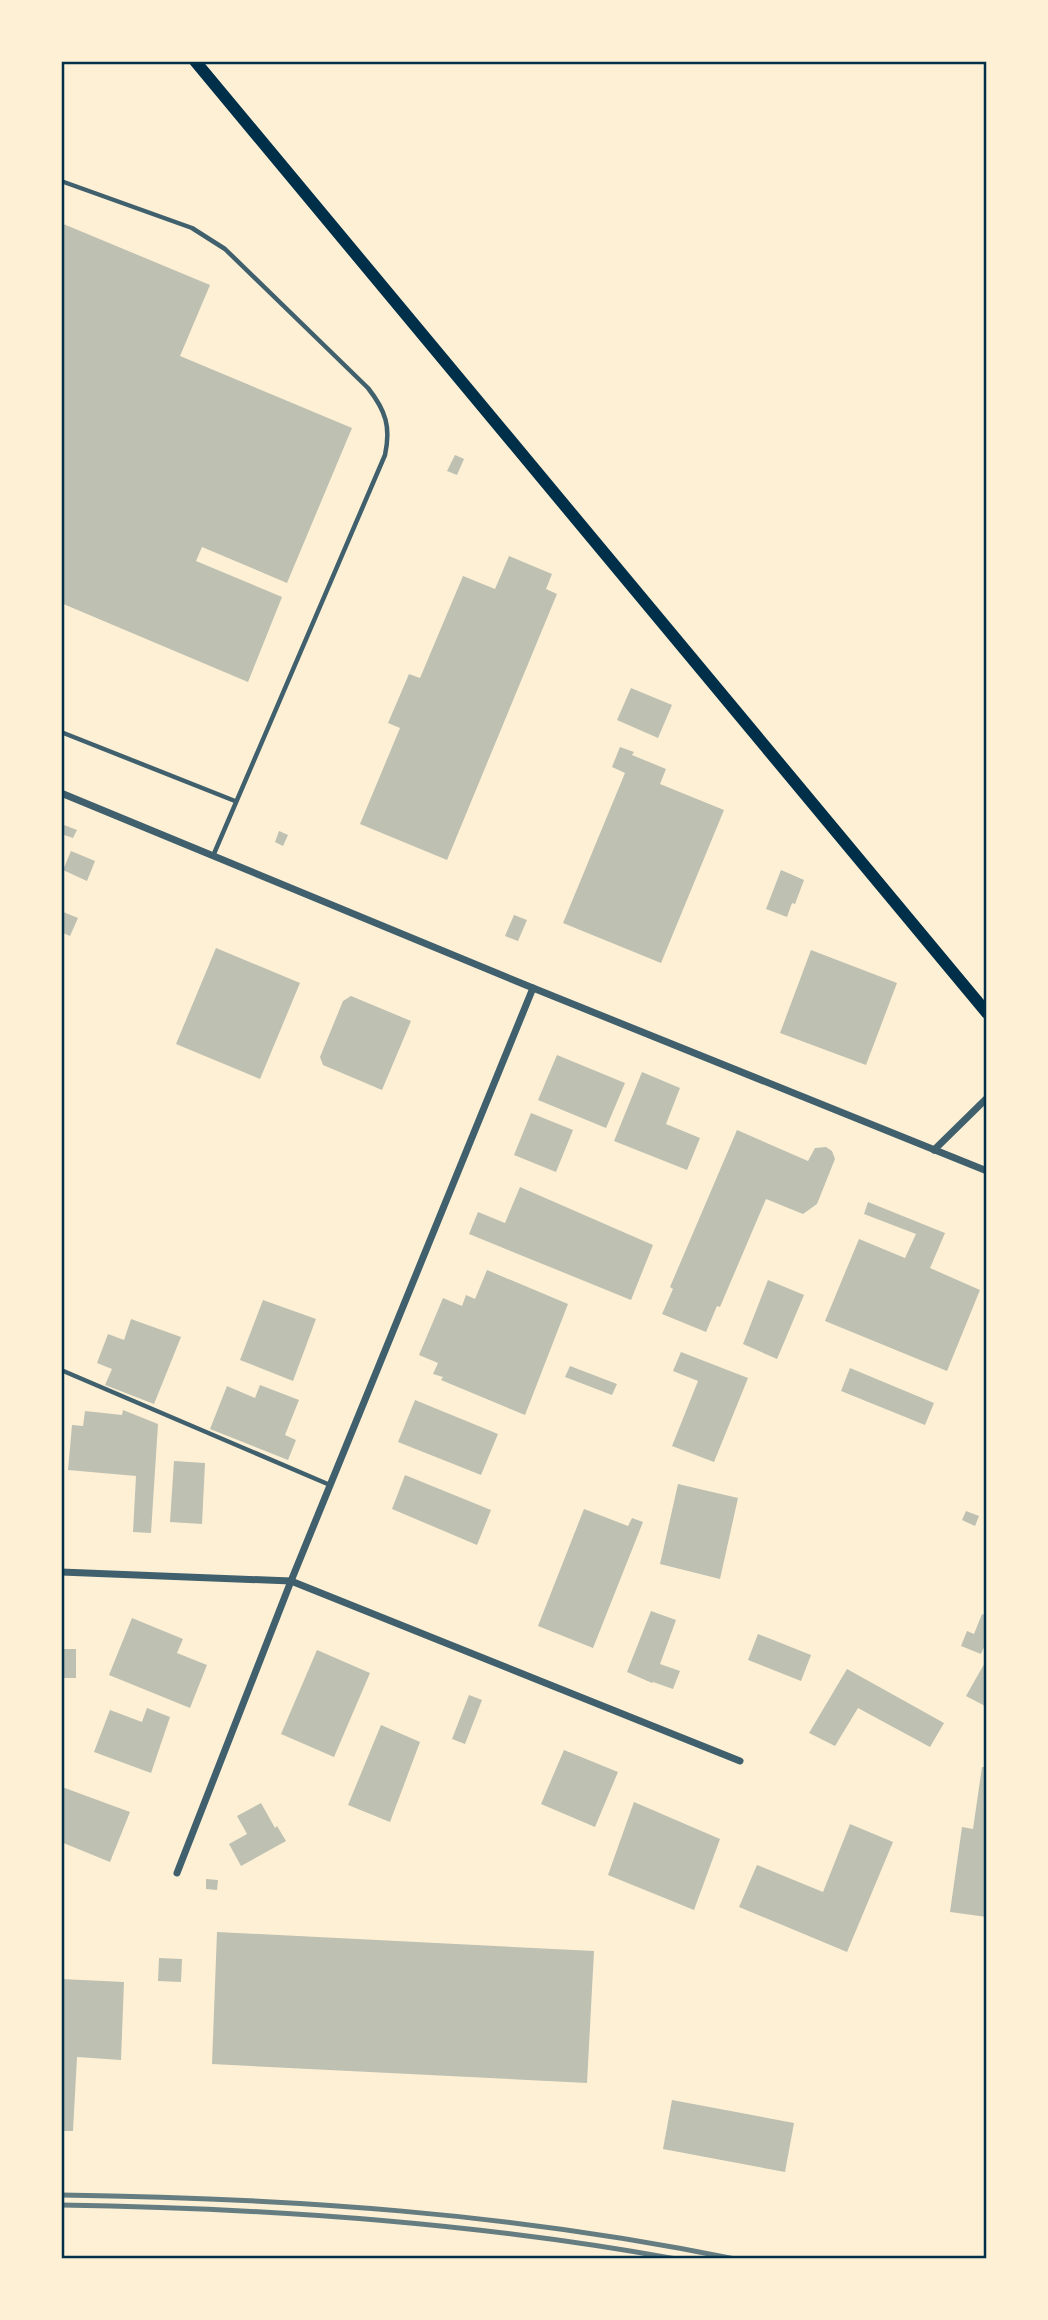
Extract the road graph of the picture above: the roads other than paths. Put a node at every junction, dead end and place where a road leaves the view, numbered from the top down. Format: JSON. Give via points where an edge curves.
{"nodes":[{"id":1,"x":195,"y":61,"type":"edge"},
{"id":2,"x":61,"y":181,"type":"edge"},
{"id":3,"x":61,"y":732,"type":"edge"},
{"id":4,"x":61,"y":793,"type":"edge"},
{"id":5,"x":235,"y":802,"type":"junction"},
{"id":6,"x":213,"y":856,"type":"junction"},
{"id":7,"x":533,"y":988,"type":"junction"},
{"id":8,"x":987,"y":1013,"type":"edge"},
{"id":9,"x":987,"y":1098,"type":"edge"},
{"id":10,"x":934,"y":1150,"type":"junction"},
{"id":11,"x":987,"y":1171,"type":"edge"},
{"id":12,"x":61,"y":1370,"type":"edge"},
{"id":13,"x":331,"y":1485,"type":"junction"},
{"id":14,"x":61,"y":1572,"type":"edge"},
{"id":15,"x":291,"y":1581,"type":"junction"},
{"id":16,"x":740,"y":1761,"type":"dead end"},
{"id":17,"x":177,"y":1873,"type":"dead end"}],
"edges":[{"from":1,"to":8,"type":"main road"},
{"from":2,"to":5,"type":"lane","via":[[192,228],[225,249],[368,388],[386,418],[389,437],[385,455]]},
{"from":3,"to":5,"type":"lane"},
{"from":4,"to":6,"type":"street"},
{"from":5,"to":6,"type":"lane"},
{"from":6,"to":7,"type":"street"},
{"from":7,"to":10,"type":"street"},
{"from":7,"to":13,"type":"street"},
{"from":9,"to":10,"type":"street"},
{"from":10,"to":11,"type":"street"},
{"from":12,"to":13,"type":"lane"},
{"from":13,"to":15,"type":"street"},
{"from":14,"to":15,"type":"street"},
{"from":15,"to":16,"type":"street"},
{"from":15,"to":17,"type":"street"}]}
